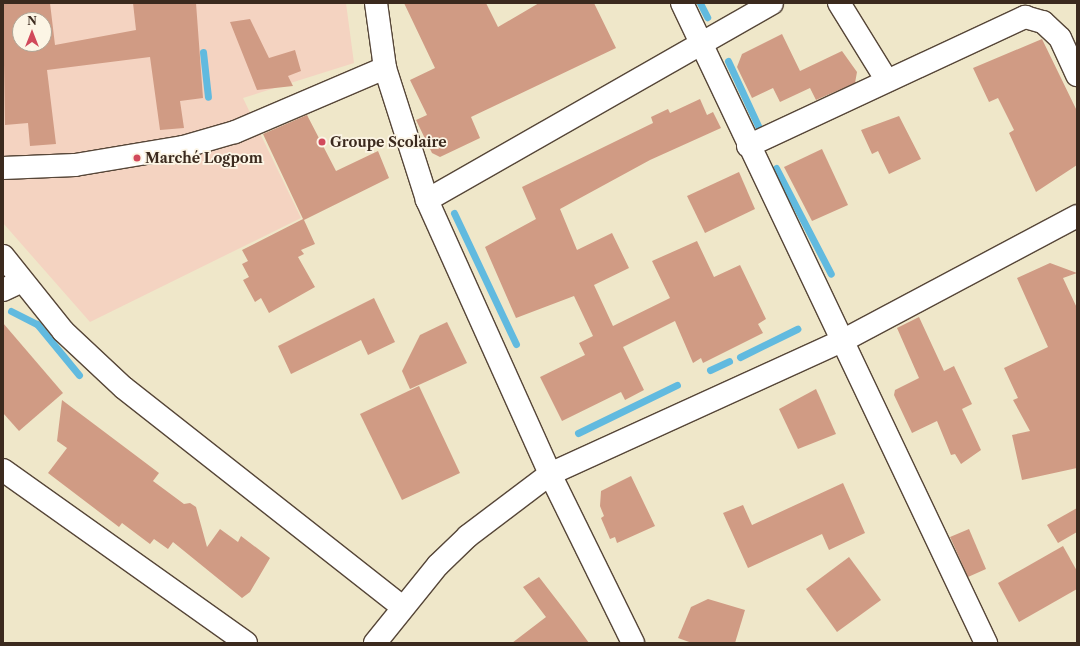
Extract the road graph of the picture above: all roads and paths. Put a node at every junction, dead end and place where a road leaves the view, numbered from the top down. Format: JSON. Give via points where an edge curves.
{"nodes":[{"id":1,"x":376,"y":3,"type":"edge"},
{"id":2,"x":682,"y":3,"type":"edge"},
{"id":3,"x":772,"y":3,"type":"edge"},
{"id":4,"x":839,"y":3,"type":"edge"},
{"id":5,"x":701,"y":44,"type":"junction"},
{"id":6,"x":385,"y":68,"type":"junction"},
{"id":7,"x":1077,"y":75,"type":"edge"},
{"id":8,"x":886,"y":79,"type":"junction"},
{"id":9,"x":748,"y":146,"type":"junction"},
{"id":10,"x":3,"y":168,"type":"edge"},
{"id":11,"x":427,"y":200,"type":"junction"},
{"id":12,"x":1077,"y":216,"type":"edge"},
{"id":13,"x":3,"y":256,"type":"edge"},
{"id":14,"x":12,"y":286,"type":"edge"},
{"id":15,"x":842,"y":341,"type":"junction"},
{"id":16,"x":3,"y":470,"type":"edge"},
{"id":17,"x":550,"y":474,"type":"junction"},
{"id":18,"x":402,"y":607,"type":"junction"},
{"id":19,"x":379,"y":641,"type":"edge"},
{"id":20,"x":246,"y":643,"type":"edge"},
{"id":21,"x":633,"y":643,"type":"edge"},
{"id":22,"x":986,"y":643,"type":"edge"}],
"edges":[{"from":1,"to":6,"type":"street"},
{"from":2,"to":5,"type":"street"},
{"from":3,"to":5,"type":"street"},
{"from":4,"to":8,"type":"street"},
{"from":5,"to":9,"type":"street"},
{"from":5,"to":11,"type":"street"},
{"from":6,"to":10,"type":"street","via":[[235,132],[183,147],[75,165]]},
{"from":6,"to":11,"type":"street"},
{"from":7,"to":8,"type":"street","via":[[1060,38],[1043,22],[1025,17]]},
{"from":8,"to":9,"type":"street"},
{"from":9,"to":15,"type":"street"},
{"from":11,"to":17,"type":"street"},
{"from":12,"to":15,"type":"street"},
{"from":13,"to":14,"type":"street"},
{"from":14,"to":18,"type":"street","via":[[124,388]]},
{"from":15,"to":17,"type":"street"},
{"from":15,"to":22,"type":"street"},
{"from":16,"to":20,"type":"street"},
{"from":17,"to":18,"type":"street","via":[[468,536]]},
{"from":17,"to":21,"type":"street"},
{"from":18,"to":19,"type":"street"}]}
